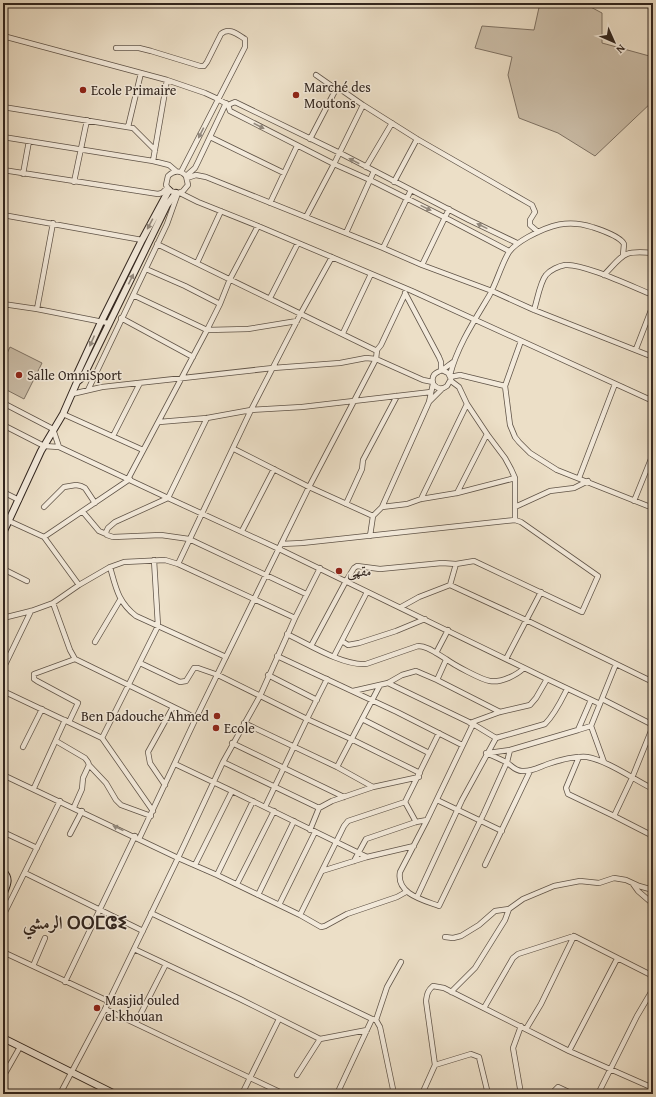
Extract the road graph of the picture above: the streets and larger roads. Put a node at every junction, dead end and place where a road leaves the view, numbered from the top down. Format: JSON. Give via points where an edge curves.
{"nodes":[{"id":1,"x":3,"y":36,"type":"edge"},
{"id":2,"x":116,"y":48,"type":"dead end"},
{"id":3,"x":141,"y":73,"type":"junction"},
{"id":4,"x":316,"y":75,"type":"dead end"},
{"id":5,"x":167,"y":80,"type":"junction"},
{"id":6,"x":336,"y":89,"type":"junction"},
{"id":7,"x":218,"y":99,"type":"junction"},
{"id":8,"x":227,"y":104,"type":"junction"},
{"id":9,"x":363,"y":105,"type":"junction"},
{"id":10,"x":3,"y":107,"type":"edge"},
{"id":11,"x":87,"y":120,"type":"junction"},
{"id":12,"x":392,"y":123,"type":"junction"},
{"id":13,"x":128,"y":127,"type":"junction"},
{"id":14,"x":3,"y":137,"type":"edge"},
{"id":15,"x":210,"y":137,"type":"junction"},
{"id":16,"x":310,"y":139,"type":"junction"},
{"id":17,"x":417,"y":139,"type":"junction"},
{"id":18,"x":29,"y":141,"type":"junction"},
{"id":19,"x":297,"y":146,"type":"junction"},
{"id":20,"x":80,"y":149,"type":"junction"},
{"id":21,"x":155,"y":150,"type":"junction"},
{"id":22,"x":340,"y":154,"type":"junction"},
{"id":23,"x":153,"y":161,"type":"junction"},
{"id":24,"x":334,"y":164,"type":"junction"},
{"id":25,"x":366,"y":167,"type":"junction"},
{"id":26,"x":3,"y":170,"type":"edge"},
{"id":27,"x":174,"y":170,"type":"junction"},
{"id":28,"x":374,"y":171,"type":"junction"},
{"id":29,"x":181,"y":172,"type":"junction"},
{"id":30,"x":284,"y":173,"type":"junction"},
{"id":31,"x":23,"y":174,"type":"junction"},
{"id":32,"x":187,"y":175,"type":"junction"},
{"id":33,"x":370,"y":180,"type":"junction"},
{"id":34,"x":74,"y":182,"type":"junction"},
{"id":35,"x":394,"y":182,"type":"junction"},
{"id":36,"x":168,"y":189,"type":"junction"},
{"id":37,"x":411,"y":190,"type":"junction"},
{"id":38,"x":178,"y":193,"type":"junction"},
{"id":39,"x":407,"y":199,"type":"junction"},
{"id":40,"x":270,"y":203,"type":"junction"},
{"id":41,"x":448,"y":209,"type":"junction"},
{"id":42,"x":221,"y":211,"type":"junction"},
{"id":43,"x":3,"y":215,"type":"edge"},
{"id":44,"x":306,"y":217,"type":"junction"},
{"id":45,"x":444,"y":217,"type":"junction"},
{"id":46,"x":53,"y":223,"type":"junction"},
{"id":47,"x":258,"y":226,"type":"junction"},
{"id":48,"x":538,"y":232,"type":"junction"},
{"id":49,"x":346,"y":233,"type":"junction"},
{"id":50,"x":142,"y":240,"type":"junction"},
{"id":51,"x":298,"y":243,"type":"junction"},
{"id":52,"x":517,"y":243,"type":"junction"},
{"id":53,"x":157,"y":244,"type":"junction"},
{"id":54,"x":383,"y":248,"type":"junction"},
{"id":55,"x":509,"y":251,"type":"junction"},
{"id":56,"x":653,"y":253,"type":"edge"},
{"id":57,"x":623,"y":255,"type":"junction"},
{"id":58,"x":332,"y":257,"type":"junction"},
{"id":59,"x":197,"y":263,"type":"junction"},
{"id":60,"x":422,"y":265,"type":"junction"},
{"id":61,"x":146,"y":269,"type":"junction"},
{"id":62,"x":371,"y":274,"type":"junction"},
{"id":63,"x":604,"y":275,"type":"junction"},
{"id":64,"x":230,"y":279,"type":"junction"},
{"id":65,"x":404,"y":289,"type":"junction"},
{"id":66,"x":117,"y":291,"type":"junction"},
{"id":67,"x":492,"y":291,"type":"junction"},
{"id":68,"x":123,"y":294,"type":"junction"},
{"id":69,"x":405,"y":294,"type":"junction"},
{"id":70,"x":133,"y":295,"type":"junction"},
{"id":71,"x":653,"y":296,"type":"edge"},
{"id":72,"x":270,"y":298,"type":"junction"},
{"id":73,"x":4,"y":304,"type":"edge"},
{"id":74,"x":220,"y":304,"type":"junction"},
{"id":75,"x":653,"y":305,"type":"edge"},
{"id":76,"x":37,"y":309,"type":"junction"},
{"id":77,"x":534,"y":310,"type":"junction"},
{"id":78,"x":301,"y":313,"type":"junction"},
{"id":79,"x":3,"y":316,"type":"edge"},
{"id":80,"x":121,"y":318,"type":"junction"},
{"id":81,"x":474,"y":321,"type":"junction"},
{"id":82,"x":101,"y":322,"type":"junction"},
{"id":83,"x":297,"y":322,"type":"junction"},
{"id":84,"x":108,"y":324,"type":"junction"},
{"id":85,"x":207,"y":330,"type":"junction"},
{"id":86,"x":343,"y":333,"type":"junction"},
{"id":87,"x":521,"y":342,"type":"junction"},
{"id":88,"x":377,"y":350,"type":"junction"},
{"id":89,"x":636,"y":350,"type":"junction"},
{"id":90,"x":193,"y":356,"type":"junction"},
{"id":91,"x":653,"y":357,"type":"edge"},
{"id":92,"x":376,"y":359,"type":"junction"},
{"id":93,"x":453,"y":362,"type":"junction"},
{"id":94,"x":273,"y":368,"type":"junction"},
{"id":95,"x":441,"y":370,"type":"junction"},
{"id":96,"x":182,"y":378,"type":"junction"},
{"id":97,"x":450,"y":378,"type":"junction"},
{"id":98,"x":77,"y":382,"type":"junction"},
{"id":99,"x":140,"y":383,"type":"junction"},
{"id":100,"x":433,"y":383,"type":"junction"},
{"id":101,"x":615,"y":384,"type":"junction"},
{"id":102,"x":505,"y":386,"type":"junction"},
{"id":103,"x":442,"y":389,"type":"junction"},
{"id":104,"x":88,"y":390,"type":"junction"},
{"id":105,"x":431,"y":392,"type":"junction"},
{"id":106,"x":72,"y":394,"type":"junction"},
{"id":107,"x":397,"y":396,"type":"junction"},
{"id":108,"x":653,"y":401,"type":"edge"},
{"id":109,"x":354,"y":402,"type":"junction"},
{"id":110,"x":429,"y":402,"type":"junction"},
{"id":111,"x":3,"y":403,"type":"edge"},
{"id":112,"x":467,"y":404,"type":"junction"},
{"id":113,"x":251,"y":410,"type":"junction"},
{"id":114,"x":63,"y":414,"type":"junction"},
{"id":115,"x":207,"y":418,"type":"junction"},
{"id":116,"x":159,"y":422,"type":"junction"},
{"id":117,"x":3,"y":425,"type":"edge"},
{"id":118,"x":53,"y":429,"type":"junction"},
{"id":119,"x":487,"y":434,"type":"junction"},
{"id":120,"x":113,"y":436,"type":"junction"},
{"id":121,"x":44,"y":446,"type":"junction"},
{"id":122,"x":59,"y":447,"type":"junction"},
{"id":123,"x":234,"y":449,"type":"junction"},
{"id":124,"x":144,"y":450,"type":"junction"},
{"id":125,"x":653,"y":454,"type":"edge"},
{"id":126,"x":652,"y":460,"type":"edge"},
{"id":127,"x":274,"y":469,"type":"junction"},
{"id":128,"x":514,"y":478,"type":"junction"},
{"id":129,"x":579,"y":478,"type":"junction"},
{"id":130,"x":129,"y":479,"type":"junction"},
{"id":131,"x":588,"y":481,"type":"junction"},
{"id":132,"x":309,"y":487,"type":"junction"},
{"id":133,"x":3,"y":492,"type":"edge"},
{"id":134,"x":457,"y":493,"type":"junction"},
{"id":135,"x":168,"y":498,"type":"junction"},
{"id":136,"x":421,"y":499,"type":"junction"},
{"id":137,"x":19,"y":500,"type":"junction"},
{"id":138,"x":634,"y":501,"type":"junction"},
{"id":139,"x":95,"y":503,"type":"junction"},
{"id":140,"x":346,"y":504,"type":"junction"},
{"id":141,"x":44,"y":507,"type":"dead end"},
{"id":142,"x":515,"y":507,"type":"junction"},
{"id":143,"x":382,"y":508,"type":"junction"},
{"id":144,"x":653,"y":508,"type":"edge"},
{"id":145,"x":83,"y":512,"type":"junction"},
{"id":146,"x":203,"y":514,"type":"junction"},
{"id":147,"x":373,"y":516,"type":"junction"},
{"id":148,"x":515,"y":520,"type":"junction"},
{"id":149,"x":9,"y":521,"type":"junction"},
{"id":150,"x":242,"y":531,"type":"junction"},
{"id":151,"x":3,"y":533,"type":"edge"},
{"id":152,"x":106,"y":534,"type":"junction"},
{"id":153,"x":370,"y":536,"type":"junction"},
{"id":154,"x":44,"y":538,"type":"junction"},
{"id":155,"x":189,"y":539,"type":"junction"},
{"id":156,"x":280,"y":546,"type":"junction"},
{"id":157,"x":154,"y":560,"type":"junction"},
{"id":158,"x":178,"y":564,"type":"junction"},
{"id":159,"x":456,"y":564,"type":"junction"},
{"id":160,"x":110,"y":567,"type":"junction"},
{"id":161,"x":320,"y":568,"type":"junction"},
{"id":162,"x":3,"y":569,"type":"edge"},
{"id":163,"x":265,"y":575,"type":"junction"},
{"id":164,"x":27,"y":581,"type":"dead end"},
{"id":165,"x":346,"y":581,"type":"junction"},
{"id":166,"x":80,"y":585,"type":"junction"},
{"id":167,"x":450,"y":585,"type":"junction"},
{"id":168,"x":368,"y":592,"type":"junction"},
{"id":169,"x":541,"y":592,"type":"junction"},
{"id":170,"x":306,"y":594,"type":"junction"},
{"id":171,"x":120,"y":600,"type":"junction"},
{"id":172,"x":254,"y":600,"type":"junction"},
{"id":173,"x":53,"y":604,"type":"junction"},
{"id":174,"x":401,"y":607,"type":"junction"},
{"id":175,"x":31,"y":611,"type":"junction"},
{"id":176,"x":3,"y":618,"type":"edge"},
{"id":177,"x":294,"y":618,"type":"junction"},
{"id":178,"x":425,"y":619,"type":"junction"},
{"id":179,"x":526,"y":620,"type":"junction"},
{"id":180,"x":158,"y":626,"type":"junction"},
{"id":181,"x":448,"y":630,"type":"junction"},
{"id":182,"x":287,"y":634,"type":"junction"},
{"id":183,"x":342,"y":641,"type":"junction"},
{"id":184,"x":95,"y":642,"type":"dead end"},
{"id":185,"x":311,"y":646,"type":"junction"},
{"id":186,"x":436,"y":653,"type":"junction"},
{"id":187,"x":277,"y":656,"type":"junction"},
{"id":188,"x":334,"y":656,"type":"junction"},
{"id":189,"x":226,"y":657,"type":"junction"},
{"id":190,"x":75,"y":659,"type":"junction"},
{"id":191,"x":506,"y":659,"type":"junction"},
{"id":192,"x":446,"y":660,"type":"junction"},
{"id":193,"x":140,"y":663,"type":"junction"},
{"id":194,"x":616,"y":664,"type":"junction"},
{"id":195,"x":524,"y":668,"type":"junction"},
{"id":196,"x":3,"y":669,"type":"edge"},
{"id":197,"x":218,"y":675,"type":"junction"},
{"id":198,"x":268,"y":675,"type":"junction"},
{"id":199,"x":327,"y":679,"type":"junction"},
{"id":200,"x":547,"y":679,"type":"junction"},
{"id":201,"x":437,"y":680,"type":"junction"},
{"id":202,"x":653,"y":682,"type":"edge"},
{"id":203,"x":388,"y":683,"type":"junction"},
{"id":204,"x":127,"y":685,"type":"junction"},
{"id":205,"x":380,"y":685,"type":"junction"},
{"id":206,"x":567,"y":689,"type":"junction"},
{"id":207,"x":3,"y":691,"type":"edge"},
{"id":208,"x":352,"y":691,"type":"junction"},
{"id":209,"x":260,"y":696,"type":"junction"},
{"id":210,"x":317,"y":700,"type":"junction"},
{"id":211,"x":372,"y":700,"type":"junction"},
{"id":212,"x":591,"y":700,"type":"junction"},
{"id":213,"x":601,"y":701,"type":"junction"},
{"id":214,"x":173,"y":707,"type":"junction"},
{"id":215,"x":42,"y":709,"type":"junction"},
{"id":216,"x":500,"y":712,"type":"junction"},
{"id":217,"x":196,"y":718,"type":"junction"},
{"id":218,"x":307,"y":719,"type":"junction"},
{"id":219,"x":362,"y":719,"type":"junction"},
{"id":220,"x":67,"y":721,"type":"junction"},
{"id":221,"x":244,"y":723,"type":"junction"},
{"id":222,"x":472,"y":724,"type":"junction"},
{"id":223,"x":653,"y":725,"type":"edge"},
{"id":224,"x":591,"y":726,"type":"junction"},
{"id":225,"x":578,"y":730,"type":"junction"},
{"id":226,"x":439,"y":733,"type":"junction"},
{"id":227,"x":102,"y":738,"type":"junction"},
{"id":228,"x":496,"y":738,"type":"junction"},
{"id":229,"x":352,"y":739,"type":"junction"},
{"id":230,"x":56,"y":741,"type":"junction"},
{"id":231,"x":232,"y":743,"type":"junction"},
{"id":232,"x":462,"y":745,"type":"junction"},
{"id":233,"x":23,"y":747,"type":"dead end"},
{"id":234,"x":293,"y":747,"type":"junction"},
{"id":235,"x":510,"y":750,"type":"junction"},
{"id":236,"x":429,"y":752,"type":"junction"},
{"id":237,"x":486,"y":753,"type":"junction"},
{"id":238,"x":579,"y":757,"type":"junction"},
{"id":239,"x":223,"y":762,"type":"junction"},
{"id":240,"x":507,"y":762,"type":"junction"},
{"id":241,"x":604,"y":762,"type":"junction"},
{"id":242,"x":175,"y":764,"type":"junction"},
{"id":243,"x":88,"y":765,"type":"junction"},
{"id":244,"x":283,"y":767,"type":"junction"},
{"id":245,"x":337,"y":767,"type":"junction"},
{"id":246,"x":530,"y":771,"type":"junction"},
{"id":247,"x":418,"y":774,"type":"junction"},
{"id":248,"x":3,"y":775,"type":"edge"},
{"id":249,"x":632,"y":778,"type":"junction"},
{"id":250,"x":214,"y":781,"type":"junction"},
{"id":251,"x":165,"y":785,"type":"junction"},
{"id":252,"x":274,"y":787,"type":"junction"},
{"id":253,"x":373,"y":787,"type":"junction"},
{"id":254,"x":34,"y":788,"type":"junction"},
{"id":255,"x":653,"y":789,"type":"edge"},
{"id":256,"x":232,"y":791,"type":"junction"},
{"id":257,"x":344,"y":797,"type":"junction"},
{"id":258,"x":437,"y":800,"type":"junction"},
{"id":259,"x":60,"y":801,"type":"junction"},
{"id":260,"x":253,"y":801,"type":"junction"},
{"id":261,"x":405,"y":802,"type":"junction"},
{"id":262,"x":74,"y":807,"type":"junction"},
{"id":263,"x":265,"y":807,"type":"junction"},
{"id":264,"x":320,"y":808,"type":"junction"},
{"id":265,"x":458,"y":810,"type":"junction"},
{"id":266,"x":82,"y":811,"type":"junction"},
{"id":267,"x":153,"y":811,"type":"junction"},
{"id":268,"x":274,"y":811,"type":"junction"},
{"id":269,"x":151,"y":816,"type":"junction"},
{"id":270,"x":614,"y":816,"type":"junction"},
{"id":271,"x":427,"y":820,"type":"junction"},
{"id":272,"x":294,"y":821,"type":"junction"},
{"id":273,"x":480,"y":821,"type":"junction"},
{"id":274,"x":416,"y":822,"type":"junction"},
{"id":275,"x":313,"y":831,"type":"junction"},
{"id":276,"x":502,"y":831,"type":"junction"},
{"id":277,"x":3,"y":832,"type":"edge"},
{"id":278,"x":70,"y":834,"type":"dead end"},
{"id":279,"x":653,"y":836,"type":"edge"},
{"id":280,"x":137,"y":838,"type":"junction"},
{"id":281,"x":336,"y":843,"type":"junction"},
{"id":282,"x":414,"y":846,"type":"junction"},
{"id":283,"x":37,"y":848,"type":"junction"},
{"id":284,"x":358,"y":853,"type":"junction"},
{"id":285,"x":367,"y":857,"type":"junction"},
{"id":286,"x":178,"y":858,"type":"junction"},
{"id":287,"x":354,"y":861,"type":"junction"},
{"id":288,"x":195,"y":865,"type":"junction"},
{"id":289,"x":485,"y":865,"type":"dead end"},
{"id":290,"x":3,"y":871,"type":"edge"},
{"id":291,"x":322,"y":872,"type":"junction"},
{"id":292,"x":25,"y":873,"type":"junction"},
{"id":293,"x":217,"y":875,"type":"junction"},
{"id":294,"x":6,"y":881,"type":"edge"},
{"id":295,"x":237,"y":884,"type":"junction"},
{"id":296,"x":639,"y":888,"type":"junction"},
{"id":297,"x":653,"y":890,"type":"edge"},
{"id":298,"x":406,"y":892,"type":"junction"},
{"id":299,"x":3,"y":895,"type":"edge"},
{"id":300,"x":258,"y":895,"type":"junction"},
{"id":301,"x":417,"y":897,"type":"junction"},
{"id":302,"x":653,"y":904,"type":"edge"},
{"id":303,"x":279,"y":905,"type":"junction"},
{"id":304,"x":100,"y":909,"type":"junction"},
{"id":305,"x":509,"y":909,"type":"junction"},
{"id":306,"x":151,"y":913,"type":"junction"},
{"id":307,"x":3,"y":916,"type":"edge"},
{"id":308,"x":300,"y":916,"type":"junction"},
{"id":309,"x":143,"y":931,"type":"junction"},
{"id":310,"x":574,"y":936,"type":"junction"},
{"id":311,"x":445,"y":937,"type":"dead end"},
{"id":312,"x":45,"y":938,"type":"dead end"},
{"id":313,"x":134,"y":949,"type":"junction"},
{"id":314,"x":3,"y":952,"type":"edge"},
{"id":315,"x":618,"y":959,"type":"junction"},
{"id":316,"x":401,"y":962,"type":"dead end"},
{"id":317,"x":166,"y":964,"type":"junction"},
{"id":318,"x":33,"y":966,"type":"junction"},
{"id":319,"x":653,"y":976,"type":"edge"},
{"id":320,"x":65,"y":982,"type":"junction"},
{"id":321,"x":653,"y":990,"type":"edge"},
{"id":322,"x":451,"y":992,"type":"junction"},
{"id":323,"x":108,"y":1001,"type":"junction"},
{"id":324,"x":484,"y":1008,"type":"junction"},
{"id":325,"x":105,"y":1009,"type":"junction"},
{"id":326,"x":279,"y":1019,"type":"junction"},
{"id":327,"x":374,"y":1020,"type":"junction"},
{"id":328,"x":136,"y":1023,"type":"junction"},
{"id":329,"x":521,"y":1026,"type":"junction"},
{"id":330,"x":526,"y":1029,"type":"junction"},
{"id":331,"x":367,"y":1030,"type":"junction"},
{"id":332,"x":3,"y":1038,"type":"edge"},
{"id":333,"x":320,"y":1039,"type":"junction"},
{"id":334,"x":20,"y":1047,"type":"junction"},
{"id":335,"x":569,"y":1051,"type":"junction"},
{"id":336,"x":435,"y":1065,"type":"junction"},
{"id":337,"x":611,"y":1070,"type":"junction"},
{"id":338,"x":71,"y":1072,"type":"junction"},
{"id":339,"x":297,"y":1075,"type":"dead end"},
{"id":340,"x":3,"y":1077,"type":"edge"},
{"id":341,"x":250,"y":1078,"type":"junction"},
{"id":342,"x":653,"y":1088,"type":"edge"},
{"id":343,"x":520,"y":1093,"type":"edge"},
{"id":344,"x":60,"y":1094,"type":"edge"},
{"id":345,"x":115,"y":1094,"type":"edge"},
{"id":346,"x":242,"y":1094,"type":"edge"},
{"id":347,"x":284,"y":1094,"type":"edge"},
{"id":348,"x":337,"y":1094,"type":"edge"},
{"id":349,"x":394,"y":1094,"type":"edge"},
{"id":350,"x":422,"y":1094,"type":"edge"},
{"id":351,"x":488,"y":1094,"type":"edge"},
{"id":352,"x":500,"y":1094,"type":"edge"},
{"id":353,"x":551,"y":1094,"type":"edge"},
{"id":354,"x":573,"y":1094,"type":"edge"},
{"id":355,"x":598,"y":1094,"type":"edge"}],
"edges":[{"from":1,"to":3,"type":"street"},
{"from":2,"to":7,"type":"street","via":[[139,48],[204,66],[221,34],[232,32],[245,40],[245,47]]},
{"from":3,"to":5,"type":"street"},
{"from":3,"to":13,"type":"street"},
{"from":4,"to":6,"type":"street"},
{"from":5,"to":7,"type":"street"},
{"from":5,"to":21,"type":"street"},
{"from":6,"to":9,"type":"street","via":[[342,90]]},
{"from":6,"to":16,"type":"street"},
{"from":7,"to":8,"type":"street"},
{"from":7,"to":29,"type":"street","one_way":true},
{"from":8,"to":15,"type":"street"},
{"from":8,"to":16,"type":"street","via":[[234,102]]},
{"from":8,"to":19,"type":"street","one_way":true,"via":[[230,111]]},
{"from":9,"to":12,"type":"street"},
{"from":9,"to":22,"type":"street"},
{"from":10,"to":11,"type":"street"},
{"from":11,"to":13,"type":"street"},
{"from":11,"to":20,"type":"street"},
{"from":12,"to":17,"type":"street"},
{"from":12,"to":25,"type":"street"},
{"from":13,"to":21,"type":"street","via":[[138,132]]},
{"from":14,"to":18,"type":"street"},
{"from":15,"to":30,"type":"street"},
{"from":15,"to":32,"type":"street","via":[[198,162]]},
{"from":16,"to":22,"type":"street"},
{"from":17,"to":35,"type":"street"},
{"from":17,"to":48,"type":"street","via":[[532,205],[535,212],[530,225]]},
{"from":18,"to":20,"type":"street"},
{"from":18,"to":31,"type":"street"},
{"from":19,"to":24,"type":"street"},
{"from":19,"to":30,"type":"street"},
{"from":20,"to":23,"type":"street"},
{"from":20,"to":34,"type":"street"},
{"from":21,"to":23,"type":"street"},
{"from":22,"to":24,"type":"street"},
{"from":25,"to":22,"type":"street","one_way":true},
{"from":23,"to":27,"type":"street","via":[[169,165]]},
{"from":24,"to":33,"type":"street"},
{"from":24,"to":44,"type":"street"},
{"from":25,"to":28,"type":"street"},
{"from":26,"to":31,"type":"street"},
{"from":27,"to":29,"type":"street"},
{"from":27,"to":36,"type":"street","via":[[166,178]]},
{"from":28,"to":33,"type":"street"},
{"from":28,"to":35,"type":"street"},
{"from":29,"to":32,"type":"street"},
{"from":30,"to":40,"type":"street"},
{"from":31,"to":34,"type":"street"},
{"from":32,"to":38,"type":"street","via":[[186,188]]},
{"from":32,"to":40,"type":"street","via":[[206,177]]},
{"from":33,"to":39,"type":"street"},
{"from":33,"to":49,"type":"street"},
{"from":34,"to":36,"type":"street","via":[[158,194]]},
{"from":35,"to":37,"type":"street"},
{"from":36,"to":38,"type":"street"},
{"from":36,"to":50,"type":"street","one_way":true},
{"from":37,"to":39,"type":"street"},
{"from":37,"to":41,"type":"street"},
{"from":38,"to":42,"type":"street"},
{"from":38,"to":53,"type":"street"},
{"from":68,"to":38,"type":"street","one_way":true,"via":[[167,205]]},
{"from":39,"to":45,"type":"street","one_way":true},
{"from":39,"to":54,"type":"street"},
{"from":40,"to":44,"type":"street"},
{"from":41,"to":45,"type":"street"},
{"from":52,"to":41,"type":"street","one_way":true},
{"from":42,"to":47,"type":"street"},
{"from":42,"to":59,"type":"street"},
{"from":43,"to":46,"type":"street"},
{"from":44,"to":49,"type":"street"},
{"from":45,"to":55,"type":"street"},
{"from":45,"to":60,"type":"street"},
{"from":46,"to":50,"type":"street"},
{"from":46,"to":76,"type":"street"},
{"from":47,"to":51,"type":"street"},
{"from":47,"to":64,"type":"street"},
{"from":48,"to":52,"type":"street"},
{"from":48,"to":57,"type":"street","via":[[563,224],[586,225],[622,240]]},
{"from":49,"to":54,"type":"street"},
{"from":50,"to":66,"type":"street"},
{"from":51,"to":58,"type":"street"},
{"from":51,"to":72,"type":"street"},
{"from":52,"to":55,"type":"street"},
{"from":53,"to":59,"type":"street"},
{"from":53,"to":61,"type":"street"},
{"from":54,"to":60,"type":"street"},
{"from":55,"to":67,"type":"street"},
{"from":56,"to":57,"type":"street","via":[[635,251]]},
{"from":57,"to":63,"type":"street"},
{"from":58,"to":62,"type":"street"},
{"from":58,"to":78,"type":"street"},
{"from":59,"to":64,"type":"street"},
{"from":60,"to":67,"type":"street"},
{"from":61,"to":70,"type":"street"},
{"from":61,"to":74,"type":"street"},
{"from":62,"to":65,"type":"street"},
{"from":62,"to":86,"type":"street"},
{"from":63,"to":71,"type":"street"},
{"from":63,"to":77,"type":"street","via":[[565,265],[550,272],[545,276]]},
{"from":64,"to":72,"type":"street"},
{"from":64,"to":74,"type":"street"},
{"from":65,"to":69,"type":"street"},
{"from":65,"to":81,"type":"street"},
{"from":66,"to":68,"type":"street"},
{"from":66,"to":82,"type":"street"},
{"from":67,"to":77,"type":"street"},
{"from":67,"to":81,"type":"street"},
{"from":68,"to":84,"type":"street"},
{"from":69,"to":88,"type":"street","via":[[382,345]]},
{"from":69,"to":95,"type":"street","via":[[439,357]]},
{"from":70,"to":80,"type":"street"},
{"from":70,"to":85,"type":"street"},
{"from":72,"to":78,"type":"street"},
{"from":73,"to":76,"type":"street"},
{"from":73,"to":79,"type":"street"},
{"from":74,"to":85,"type":"street"},
{"from":75,"to":89,"type":"street"},
{"from":76,"to":82,"type":"street"},
{"from":77,"to":89,"type":"street"},
{"from":78,"to":83,"type":"street"},
{"from":78,"to":86,"type":"street"},
{"from":80,"to":90,"type":"street"},
{"from":80,"to":104,"type":"street"},
{"from":81,"to":87,"type":"street"},
{"from":81,"to":93,"type":"street"},
{"from":82,"to":84,"type":"street"},
{"from":82,"to":98,"type":"street","one_way":true,"via":[[78,374]]},
{"from":83,"to":85,"type":"street","via":[[248,329]]},
{"from":83,"to":94,"type":"street"},
{"from":84,"to":98,"type":"street","via":[[83,377]]},
{"from":85,"to":90,"type":"street"},
{"from":86,"to":88,"type":"street"},
{"from":87,"to":101,"type":"street"},
{"from":87,"to":102,"type":"street"},
{"from":88,"to":92,"type":"street"},
{"from":89,"to":91,"type":"street"},
{"from":90,"to":96,"type":"street"},
{"from":92,"to":94,"type":"street"},
{"from":92,"to":100,"type":"street"},
{"from":92,"to":109,"type":"street"},
{"from":93,"to":95,"type":"street"},
{"from":93,"to":97,"type":"street"},
{"from":94,"to":96,"type":"street"},
{"from":94,"to":113,"type":"street"},
{"from":95,"to":97,"type":"street"},
{"from":95,"to":100,"type":"street","via":[[434,374]]},
{"from":96,"to":99,"type":"street"},
{"from":96,"to":116,"type":"street"},
{"from":97,"to":102,"type":"street","via":[[460,376]]},
{"from":97,"to":103,"type":"street","via":[[448,386]]},
{"from":97,"to":112,"type":"street","via":[[459,387]]},
{"from":98,"to":106,"type":"street"},
{"from":99,"to":104,"type":"street"},
{"from":99,"to":120,"type":"street"},
{"from":100,"to":103,"type":"street"},
{"from":100,"to":105,"type":"street"},
{"from":101,"to":108,"type":"street"},
{"from":101,"to":129,"type":"street"},
{"from":102,"to":129,"type":"street","via":[[510,424],[519,442],[530,453],[557,470]]},
{"from":103,"to":110,"type":"street"},
{"from":104,"to":106,"type":"street"},
{"from":105,"to":107,"type":"street"},
{"from":105,"to":110,"type":"street"},
{"from":106,"to":114,"type":"street"},
{"from":107,"to":109,"type":"street"},
{"from":107,"to":140,"type":"street","via":[[363,460],[362,469]]},
{"from":109,"to":113,"type":"street"},
{"from":109,"to":132,"type":"street"},
{"from":110,"to":143,"type":"street"},
{"from":111,"to":118,"type":"street"},
{"from":112,"to":119,"type":"street"},
{"from":112,"to":136,"type":"street"},
{"from":113,"to":115,"type":"street"},
{"from":113,"to":123,"type":"street"},
{"from":114,"to":118,"type":"street"},
{"from":114,"to":120,"type":"street"},
{"from":115,"to":116,"type":"street"},
{"from":115,"to":135,"type":"street"},
{"from":116,"to":124,"type":"street"},
{"from":117,"to":121,"type":"street"},
{"from":118,"to":121,"type":"street"},
{"from":118,"to":122,"type":"street"},
{"from":119,"to":128,"type":"street","via":[[505,458]]},
{"from":119,"to":134,"type":"street"},
{"from":120,"to":124,"type":"street"},
{"from":121,"to":122,"type":"street"},
{"from":121,"to":137,"type":"street"},
{"from":122,"to":130,"type":"street"},
{"from":123,"to":127,"type":"street"},
{"from":123,"to":146,"type":"street"},
{"from":124,"to":130,"type":"street"},
{"from":125,"to":126,"type":"street"},
{"from":126,"to":138,"type":"street"},
{"from":127,"to":132,"type":"street"},
{"from":127,"to":150,"type":"street"},
{"from":128,"to":134,"type":"street"},
{"from":128,"to":142,"type":"street"},
{"from":129,"to":131,"type":"street"},
{"from":130,"to":135,"type":"street"},
{"from":130,"to":139,"type":"street"},
{"from":131,"to":138,"type":"street"},
{"from":131,"to":142,"type":"street","via":[[574,488],[550,491]]},
{"from":132,"to":140,"type":"street"},
{"from":132,"to":156,"type":"street"},
{"from":133,"to":137,"type":"street"},
{"from":134,"to":136,"type":"street"},
{"from":135,"to":146,"type":"street"},
{"from":135,"to":152,"type":"street","via":[[115,522]]},
{"from":136,"to":143,"type":"street"},
{"from":137,"to":149,"type":"street"},
{"from":138,"to":144,"type":"street"},
{"from":139,"to":141,"type":"street","via":[[85,488],[76,485],[64,487]]},
{"from":139,"to":145,"type":"street"},
{"from":140,"to":147,"type":"street"},
{"from":142,"to":148,"type":"street"},
{"from":143,"to":147,"type":"street"},
{"from":145,"to":152,"type":"street","via":[[99,532]]},
{"from":145,"to":154,"type":"street"},
{"from":146,"to":150,"type":"street"},
{"from":146,"to":155,"type":"street"},
{"from":147,"to":153,"type":"street"},
{"from":148,"to":153,"type":"street"},
{"from":148,"to":169,"type":"street","via":[[598,576],[582,612]]},
{"from":149,"to":151,"type":"street"},
{"from":149,"to":154,"type":"street"},
{"from":150,"to":156,"type":"street"},
{"from":152,"to":155,"type":"street","via":[[113,537],[161,535]]},
{"from":153,"to":156,"type":"street"},
{"from":154,"to":166,"type":"street"},
{"from":155,"to":158,"type":"street"},
{"from":155,"to":163,"type":"street"},
{"from":156,"to":161,"type":"street"},
{"from":156,"to":163,"type":"street"},
{"from":157,"to":158,"type":"street"},
{"from":157,"to":160,"type":"street","via":[[124,562]]},
{"from":157,"to":180,"type":"street"},
{"from":158,"to":172,"type":"street"},
{"from":159,"to":165,"type":"street","via":[[380,569],[357,566]]},
{"from":159,"to":167,"type":"street"},
{"from":159,"to":169,"type":"street","via":[[474,560]]},
{"from":160,"to":166,"type":"street"},
{"from":160,"to":171,"type":"street"},
{"from":161,"to":165,"type":"street"},
{"from":161,"to":170,"type":"street"},
{"from":162,"to":164,"type":"street"},
{"from":163,"to":170,"type":"street"},
{"from":163,"to":172,"type":"street"},
{"from":165,"to":168,"type":"street"},
{"from":165,"to":185,"type":"street"},
{"from":166,"to":173,"type":"street"},
{"from":167,"to":174,"type":"street"},
{"from":167,"to":179,"type":"street"},
{"from":168,"to":174,"type":"street"},
{"from":168,"to":183,"type":"street"},
{"from":169,"to":179,"type":"street"},
{"from":170,"to":177,"type":"street"},
{"from":171,"to":180,"type":"street","via":[[136,616]]},
{"from":171,"to":184,"type":"street"},
{"from":172,"to":177,"type":"street"},
{"from":172,"to":189,"type":"street"},
{"from":173,"to":175,"type":"street"},
{"from":173,"to":190,"type":"street"},
{"from":174,"to":178,"type":"street"},
{"from":175,"to":176,"type":"street"},
{"from":175,"to":196,"type":"street"},
{"from":177,"to":182,"type":"street"},
{"from":178,"to":181,"type":"street"},
{"from":178,"to":183,"type":"street","via":[[359,643],[348,644]]},
{"from":179,"to":191,"type":"street"},
{"from":179,"to":194,"type":"street"},
{"from":180,"to":189,"type":"street"},
{"from":180,"to":193,"type":"street"},
{"from":181,"to":186,"type":"street"},
{"from":181,"to":191,"type":"street"},
{"from":182,"to":185,"type":"street"},
{"from":182,"to":187,"type":"street"},
{"from":183,"to":188,"type":"street"},
{"from":185,"to":188,"type":"street"},
{"from":186,"to":188,"type":"street","via":[[418,646],[366,664],[344,661]]},
{"from":186,"to":192,"type":"street"},
{"from":187,"to":198,"type":"street"},
{"from":187,"to":199,"type":"street"},
{"from":189,"to":197,"type":"street"},
{"from":190,"to":204,"type":"street"},
{"from":190,"to":220,"type":"street","via":[[34,674],[37,681],[78,703]]},
{"from":191,"to":195,"type":"street"},
{"from":192,"to":195,"type":"street","via":[[492,682],[512,677]]},
{"from":192,"to":201,"type":"street"},
{"from":193,"to":197,"type":"street","via":[[180,682],[186,682],[194,668]]},
{"from":193,"to":204,"type":"street"},
{"from":194,"to":202,"type":"street"},
{"from":194,"to":213,"type":"street"},
{"from":195,"to":200,"type":"street"},
{"from":197,"to":209,"type":"street"},
{"from":197,"to":217,"type":"street"},
{"from":198,"to":209,"type":"street"},
{"from":198,"to":210,"type":"street"},
{"from":199,"to":208,"type":"street"},
{"from":199,"to":210,"type":"street"},
{"from":200,"to":206,"type":"street"},
{"from":200,"to":216,"type":"street","via":[[532,704]]},
{"from":201,"to":203,"type":"street","via":[[416,671]]},
{"from":201,"to":216,"type":"street"},
{"from":203,"to":205,"type":"street"},
{"from":203,"to":222,"type":"street"},
{"from":204,"to":214,"type":"street"},
{"from":204,"to":227,"type":"street"},
{"from":205,"to":208,"type":"street"},
{"from":205,"to":211,"type":"street"},
{"from":206,"to":212,"type":"street"},
{"from":206,"to":228,"type":"street","via":[[545,724]]},
{"from":207,"to":215,"type":"street"},
{"from":208,"to":211,"type":"street"},
{"from":209,"to":218,"type":"street"},
{"from":209,"to":221,"type":"street"},
{"from":210,"to":218,"type":"street"},
{"from":211,"to":219,"type":"street"},
{"from":211,"to":226,"type":"street"},
{"from":212,"to":213,"type":"street"},
{"from":212,"to":225,"type":"street"},
{"from":213,"to":223,"type":"street"},
{"from":213,"to":224,"type":"street"},
{"from":214,"to":217,"type":"street"},
{"from":214,"to":251,"type":"street","via":[[148,752],[150,763]]},
{"from":215,"to":220,"type":"street"},
{"from":215,"to":233,"type":"street"},
{"from":216,"to":222,"type":"street"},
{"from":217,"to":242,"type":"street"},
{"from":218,"to":229,"type":"street"},
{"from":218,"to":234,"type":"street"},
{"from":219,"to":229,"type":"street"},
{"from":219,"to":236,"type":"street"},
{"from":220,"to":227,"type":"street"},
{"from":220,"to":230,"type":"street"},
{"from":221,"to":231,"type":"street"},
{"from":221,"to":234,"type":"street"},
{"from":222,"to":228,"type":"street"},
{"from":222,"to":232,"type":"street"},
{"from":223,"to":249,"type":"street"},
{"from":224,"to":225,"type":"street"},
{"from":224,"to":241,"type":"street"},
{"from":225,"to":235,"type":"street"},
{"from":226,"to":232,"type":"street"},
{"from":226,"to":236,"type":"street"},
{"from":227,"to":267,"type":"street"},
{"from":228,"to":237,"type":"street"},
{"from":229,"to":245,"type":"street"},
{"from":229,"to":247,"type":"street"},
{"from":230,"to":243,"type":"street","via":[[85,758]]},
{"from":230,"to":254,"type":"street"},
{"from":231,"to":239,"type":"street"},
{"from":231,"to":244,"type":"street"},
{"from":232,"to":258,"type":"street"},
{"from":234,"to":244,"type":"street"},
{"from":234,"to":245,"type":"street"},
{"from":235,"to":237,"type":"street"},
{"from":235,"to":240,"type":"street"},
{"from":236,"to":247,"type":"street"},
{"from":237,"to":240,"type":"street"},
{"from":237,"to":265,"type":"street"},
{"from":238,"to":241,"type":"street"},
{"from":238,"to":246,"type":"street"},
{"from":238,"to":270,"type":"street","via":[[566,788],[567,793]]},
{"from":239,"to":250,"type":"street"},
{"from":239,"to":252,"type":"street"},
{"from":240,"to":246,"type":"street","via":[[518,770]]},
{"from":240,"to":273,"type":"street"},
{"from":241,"to":249,"type":"street"},
{"from":242,"to":250,"type":"street"},
{"from":242,"to":251,"type":"street"},
{"from":243,"to":262,"type":"street"},
{"from":243,"to":269,"type":"street","via":[[106,783],[121,805]]},
{"from":244,"to":252,"type":"street"},
{"from":244,"to":257,"type":"street"},
{"from":245,"to":253,"type":"street"},
{"from":246,"to":276,"type":"street"},
{"from":247,"to":253,"type":"street"},
{"from":247,"to":261,"type":"street"},
{"from":248,"to":254,"type":"street"},
{"from":249,"to":255,"type":"street"},
{"from":249,"to":270,"type":"street"},
{"from":250,"to":256,"type":"street"},
{"from":250,"to":286,"type":"street"},
{"from":251,"to":267,"type":"street"},
{"from":252,"to":263,"type":"street"},
{"from":252,"to":264,"type":"street"},
{"from":253,"to":257,"type":"street"},
{"from":254,"to":259,"type":"street"},
{"from":256,"to":260,"type":"street"},
{"from":256,"to":288,"type":"street"},
{"from":257,"to":264,"type":"street"},
{"from":258,"to":265,"type":"street"},
{"from":258,"to":271,"type":"street"},
{"from":259,"to":262,"type":"street"},
{"from":259,"to":283,"type":"street"},
{"from":260,"to":263,"type":"street"},
{"from":260,"to":293,"type":"street"},
{"from":261,"to":274,"type":"street"},
{"from":261,"to":281,"type":"street","via":[[348,821]]},
{"from":262,"to":266,"type":"street"},
{"from":263,"to":268,"type":"street"},
{"from":264,"to":275,"type":"street"},
{"from":265,"to":273,"type":"street"},
{"from":265,"to":301,"type":"street"},
{"from":266,"to":278,"type":"street"},
{"from":280,"to":266,"type":"street","one_way":true},
{"from":267,"to":269,"type":"street"},
{"from":268,"to":272,"type":"street"},
{"from":268,"to":295,"type":"street"},
{"from":269,"to":280,"type":"street"},
{"from":270,"to":279,"type":"street"},
{"from":271,"to":274,"type":"street"},
{"from":271,"to":282,"type":"street"},
{"from":272,"to":275,"type":"street"},
{"from":272,"to":300,"type":"street"},
{"from":273,"to":276,"type":"street"},
{"from":273,"to":301,"type":"street","via":[[439,906]]},
{"from":274,"to":284,"type":"street","via":[[366,839]]},
{"from":275,"to":281,"type":"street"},
{"from":275,"to":303,"type":"street"},
{"from":276,"to":289,"type":"street"},
{"from":277,"to":283,"type":"street"},
{"from":280,"to":286,"type":"street"},
{"from":280,"to":304,"type":"street"},
{"from":281,"to":284,"type":"street"},
{"from":281,"to":291,"type":"street"},
{"from":282,"to":285,"type":"street"},
{"from":282,"to":298,"type":"street","via":[[399,876]]},
{"from":283,"to":292,"type":"street"},
{"from":284,"to":285,"type":"street"},
{"from":284,"to":287,"type":"street"},
{"from":285,"to":287,"type":"street"},
{"from":286,"to":288,"type":"street"},
{"from":286,"to":306,"type":"street"},
{"from":287,"to":291,"type":"street"},
{"from":288,"to":293,"type":"street"},
{"from":290,"to":294,"type":"street","via":[[8,878]]},
{"from":291,"to":308,"type":"street"},
{"from":292,"to":304,"type":"street"},
{"from":292,"to":307,"type":"street"},
{"from":293,"to":295,"type":"street"},
{"from":294,"to":299,"type":"street"},
{"from":295,"to":300,"type":"street"},
{"from":296,"to":297,"type":"street"},
{"from":296,"to":302,"type":"street"},
{"from":296,"to":305,"type":"street","via":[[621,878],[599,883],[567,883],[528,897]]},
{"from":298,"to":301,"type":"street"},
{"from":298,"to":308,"type":"street","via":[[346,914],[325,926],[320,927]]},
{"from":300,"to":303,"type":"street"},
{"from":303,"to":308,"type":"street"},
{"from":304,"to":309,"type":"street"},
{"from":304,"to":320,"type":"street"},
{"from":305,"to":311,"type":"street","via":[[495,911],[461,936]]},
{"from":305,"to":322,"type":"street","via":[[502,926],[474,968]]},
{"from":306,"to":309,"type":"street"},
{"from":306,"to":327,"type":"street"},
{"from":309,"to":313,"type":"street"},
{"from":310,"to":315,"type":"street"},
{"from":310,"to":324,"type":"street","via":[[518,954],[513,958]]},
{"from":310,"to":330,"type":"street"},
{"from":312,"to":318,"type":"street"},
{"from":313,"to":317,"type":"street"},
{"from":313,"to":323,"type":"street"},
{"from":314,"to":318,"type":"street"},
{"from":315,"to":319,"type":"street"},
{"from":315,"to":335,"type":"street"},
{"from":316,"to":327,"type":"street"},
{"from":317,"to":326,"type":"street"},
{"from":317,"to":328,"type":"street"},
{"from":318,"to":320,"type":"street"},
{"from":320,"to":323,"type":"street"},
{"from":321,"to":337,"type":"street","via":[[637,1016]]},
{"from":322,"to":324,"type":"street"},
{"from":322,"to":336,"type":"street","via":[[433,986],[427,994]]},
{"from":323,"to":325,"type":"street"},
{"from":324,"to":329,"type":"street"},
{"from":325,"to":328,"type":"street"},
{"from":325,"to":338,"type":"street"},
{"from":326,"to":333,"type":"street"},
{"from":326,"to":341,"type":"street"},
{"from":327,"to":331,"type":"street"},
{"from":327,"to":349,"type":"street","via":[[380,1027]]},
{"from":328,"to":341,"type":"street"},
{"from":329,"to":330,"type":"street"},
{"from":329,"to":343,"type":"street","via":[[513,1048]]},
{"from":330,"to":335,"type":"street"},
{"from":331,"to":333,"type":"street"},
{"from":331,"to":348,"type":"street"},
{"from":332,"to":334,"type":"street"},
{"from":333,"to":339,"type":"street"},
{"from":334,"to":338,"type":"street"},
{"from":334,"to":340,"type":"street"},
{"from":335,"to":337,"type":"street"},
{"from":336,"to":350,"type":"street"},
{"from":336,"to":351,"type":"street","via":[[471,1054],[477,1055]]},
{"from":337,"to":342,"type":"street"},
{"from":337,"to":355,"type":"street"},
{"from":338,"to":344,"type":"street"},
{"from":338,"to":345,"type":"street"},
{"from":341,"to":346,"type":"street"},
{"from":341,"to":347,"type":"street"},
{"from":343,"to":352,"type":"street"},
{"from":353,"to":354,"type":"street","via":[[558,1087]]}]}
